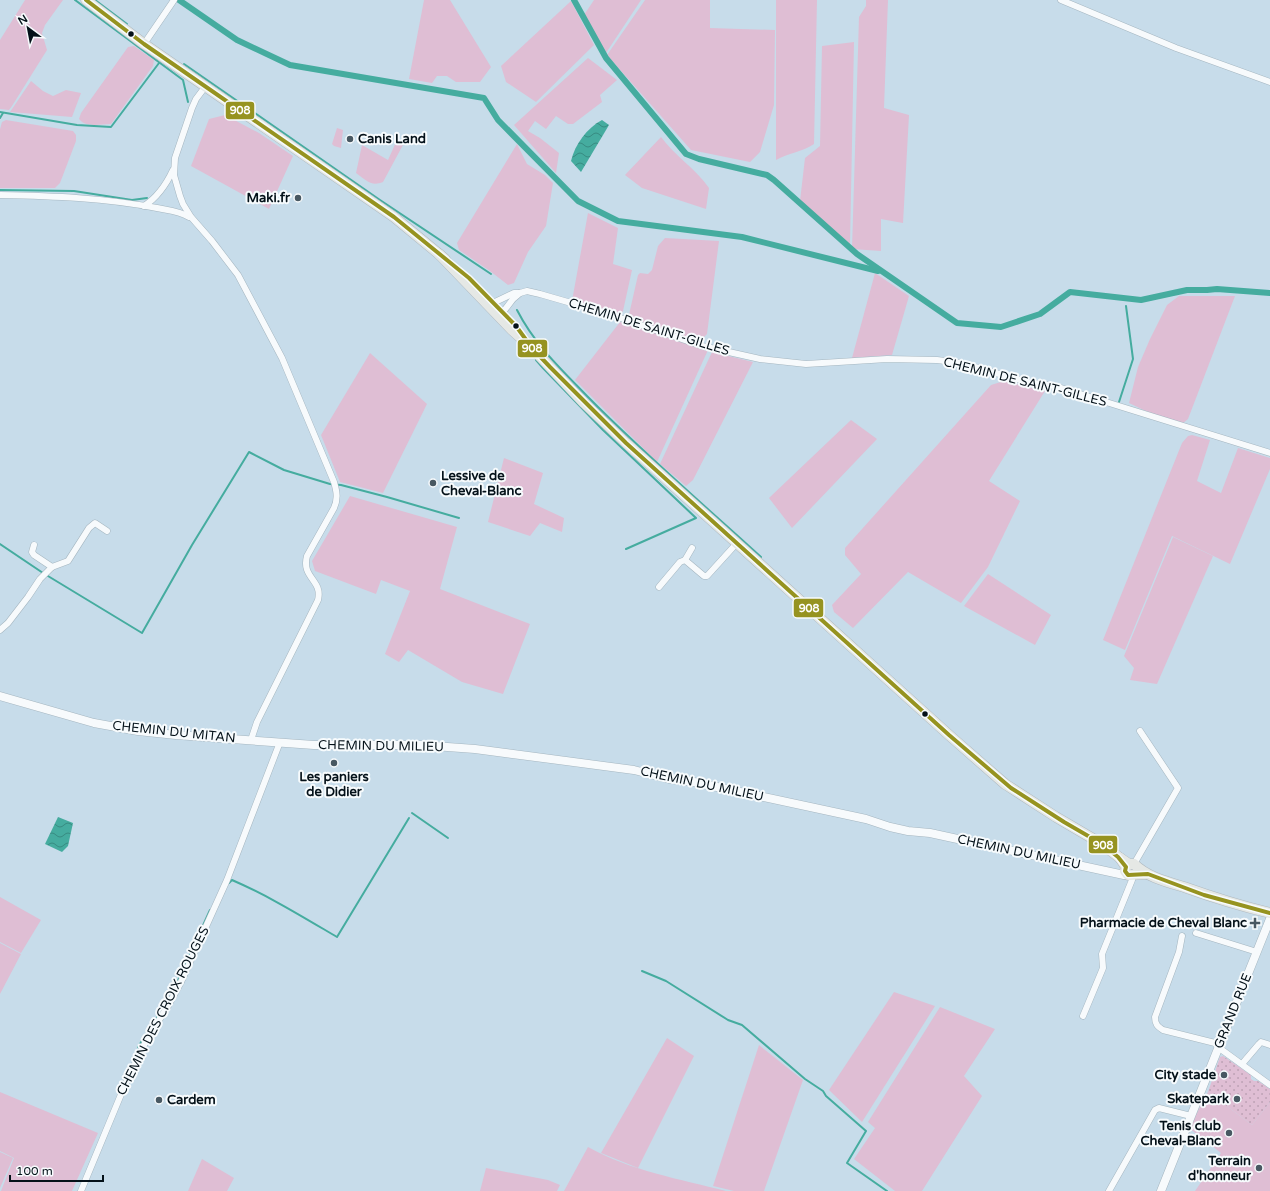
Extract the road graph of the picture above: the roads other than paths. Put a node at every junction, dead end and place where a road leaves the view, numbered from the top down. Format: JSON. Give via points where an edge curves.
{"nodes":[{"id":1,"x":86,"y":0,"type":"edge"},
{"id":2,"x":174,"y":0,"type":"edge"},
{"id":3,"x":1061,"y":0,"type":"edge"},
{"id":4,"x":144,"y":44,"type":"junction"},
{"id":5,"x":1270,"y":82,"type":"edge"},
{"id":6,"x":205,"y":86,"type":"junction"},
{"id":7,"x":173,"y":170,"type":"junction"},
{"id":8,"x":0,"y":195,"type":"edge"},
{"id":9,"x":144,"y":206,"type":"junction"},
{"id":10,"x":191,"y":217,"type":"junction"},
{"id":11,"x":439,"y":254,"type":"junction"},
{"id":12,"x":468,"y":284,"type":"junction"},
{"id":13,"x":520,"y":294,"type":"junction"},
{"id":14,"x":493,"y":304,"type":"junction"},
{"id":15,"x":501,"y":314,"type":"junction"},
{"id":16,"x":1270,"y":453,"type":"edge"},
{"id":17,"x":107,"y":531,"type":"dead end"},
{"id":18,"x":737,"y":543,"type":"junction"},
{"id":19,"x":34,"y":546,"type":"dead end"},
{"id":20,"x":692,"y":548,"type":"dead end"},
{"id":21,"x":684,"y":560,"type":"junction"},
{"id":22,"x":52,"y":568,"type":"junction"},
{"id":23,"x":659,"y":587,"type":"dead end"},
{"id":24,"x":0,"y":630,"type":"edge"},
{"id":25,"x":0,"y":696,"type":"edge"},
{"id":26,"x":1140,"y":731,"type":"dead end"},
{"id":27,"x":251,"y":740,"type":"junction"},
{"id":28,"x":280,"y":742,"type":"junction"},
{"id":29,"x":1128,"y":869,"type":"junction"},
{"id":30,"x":1270,"y":913,"type":"edge"},
{"id":31,"x":1270,"y":919,"type":"edge"},
{"id":32,"x":1196,"y":933,"type":"dead end"},
{"id":33,"x":1182,"y":936,"type":"dead end"},
{"id":34,"x":1257,"y":952,"type":"junction"},
{"id":35,"x":1083,"y":1016,"type":"dead end"},
{"id":36,"x":1270,"y":1045,"type":"edge"},
{"id":37,"x":1218,"y":1047,"type":"junction"},
{"id":38,"x":1242,"y":1064,"type":"junction"},
{"id":39,"x":1270,"y":1085,"type":"edge"},
{"id":40,"x":1191,"y":1116,"type":"junction"},
{"id":41,"x":81,"y":1191,"type":"edge"},
{"id":42,"x":1109,"y":1191,"type":"edge"},
{"id":43,"x":1160,"y":1191,"type":"edge"}],
"edges":[{"from":1,"to":4,"type":"main road"},
{"from":2,"to":4,"type":"street"},
{"from":3,"to":5,"type":"street","via":[[1176,48]]},
{"from":4,"to":6,"type":"main road"},
{"from":6,"to":7,"type":"street","via":[[192,108]]},
{"from":6,"to":11,"type":"main road","via":[[394,217]]},
{"from":7,"to":9,"type":"street","via":[[154,200]]},
{"from":7,"to":10,"type":"street","via":[[183,204]]},
{"from":8,"to":9,"type":"street","via":[[92,199]]},
{"from":9,"to":10,"type":"street"},
{"from":10,"to":27,"type":"street","via":[[238,275],[282,358],[337,492],[334,508],[305,563],[306,570],[318,587],[318,600],[257,722]]},
{"from":11,"to":12,"type":"main road"},
{"from":11,"to":14,"type":"main road","via":[[469,278]]},
{"from":12,"to":14,"type":"street"},
{"from":12,"to":15,"type":"main road"},
{"from":13,"to":14,"type":"street","name":"CHEMIN DE SAINT-GILLES","via":[[514,293]]},
{"from":13,"to":15,"type":"street"},
{"from":13,"to":16,"type":"street","name":"CHEMIN DE SAINT-GILLES","via":[[527,291],[540,294],[606,313],[702,346],[760,359],[806,364],[901,359],[960,363],[1031,383],[1062,388]]},
{"from":14,"to":15,"type":"main road"},
{"from":15,"to":18,"type":"main road","via":[[512,330],[626,443]]},
{"from":17,"to":22,"type":"street","via":[[95,523],[88,528],[68,561]]},
{"from":18,"to":21,"type":"street","via":[[707,576]]},
{"from":18,"to":29,"type":"main road","via":[[1005,784],[1102,844]]},
{"from":19,"to":22,"type":"street","via":[[34,555]]},
{"from":20,"to":21,"type":"street"},
{"from":21,"to":23,"type":"street"},
{"from":22,"to":24,"type":"street","via":[[32,586],[8,623]]},
{"from":25,"to":27,"type":"street","name":"CHEMIN DU MITAN","via":[[118,728]]},
{"from":26,"to":29,"type":"street","via":[[1178,788]]},
{"from":27,"to":28,"type":"street","name":"CHEMIN DU MITAN"},
{"from":28,"to":29,"type":"street","name":"CHEMIN DU MILIEU","via":[[459,748],[634,770],[866,819],[908,831]]},
{"from":28,"to":41,"type":"street","name":"CHEMIN DES CROIX ROUGES","via":[[227,880],[181,982],[147,1039],[127,1080]]},
{"from":29,"to":30,"type":"main road","via":[[1204,895]]},
{"from":29,"to":35,"type":"street","via":[[1132,880],[1102,954],[1103,968]]},
{"from":31,"to":34,"type":"street","name":"GRAND RUE"},
{"from":32,"to":34,"type":"street"},
{"from":33,"to":37,"type":"street","via":[[1155,1022],[1163,1030],[1215,1043]]},
{"from":34,"to":37,"type":"street","name":"GRAND RUE"},
{"from":36,"to":38,"type":"street","via":[[1262,1042],[1259,1044]]},
{"from":37,"to":38,"type":"street"},
{"from":37,"to":40,"type":"street","name":"GRAND RUE"},
{"from":38,"to":39,"type":"street"},
{"from":40,"to":42,"type":"street","via":[[1159,1108],[1155,1110]]},
{"from":40,"to":43,"type":"street","name":"GRAND RUE"}]}
